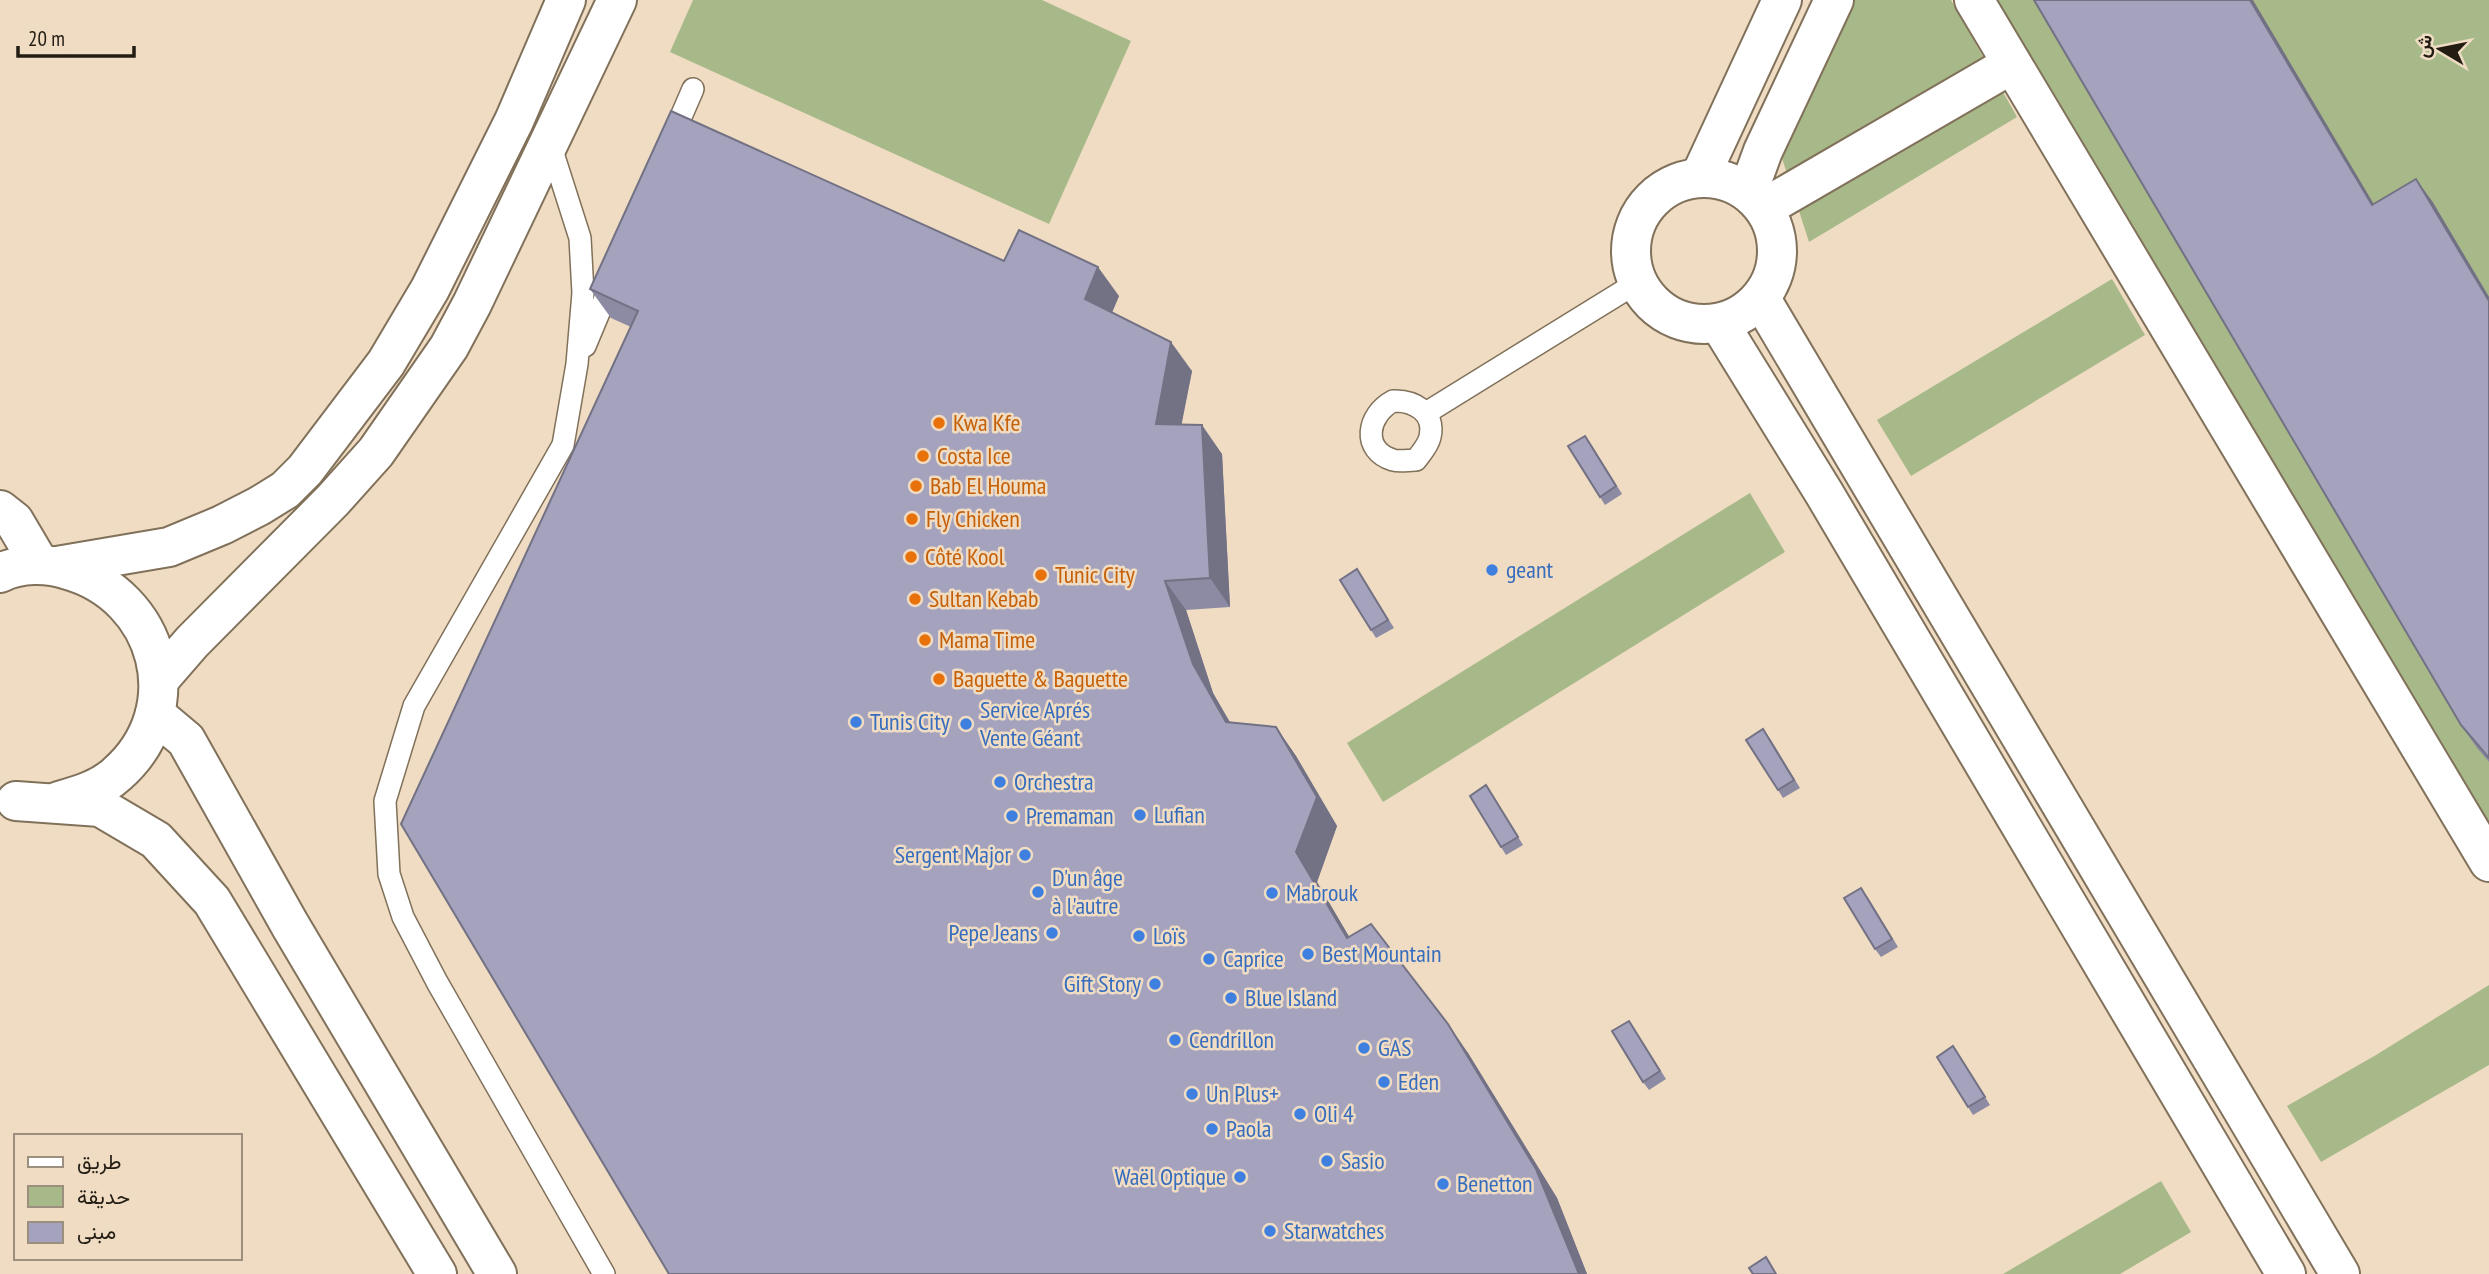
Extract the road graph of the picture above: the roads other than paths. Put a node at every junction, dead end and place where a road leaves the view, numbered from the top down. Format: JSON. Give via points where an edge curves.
{"nodes":[{"id":1,"x":566,"y":0,"type":"edge"},
{"id":2,"x":617,"y":0,"type":"edge"},
{"id":3,"x":1782,"y":0,"type":"edge"},
{"id":4,"x":1834,"y":0,"type":"edge"},
{"id":5,"x":1974,"y":0,"type":"edge"},
{"id":6,"x":2012,"y":64,"type":"junction"},
{"id":7,"x":693,"y":89,"type":"dead end"},
{"id":8,"x":549,"y":142,"type":"junction"},
{"id":9,"x":661,"y":164,"type":"edge"},
{"id":10,"x":1700,"y":177,"type":"junction"},
{"id":11,"x":1756,"y":200,"type":"junction"},
{"id":12,"x":619,"y":264,"type":"edge"},
{"id":13,"x":1638,"y":282,"type":"junction"},
{"id":14,"x":1760,"y":299,"type":"junction"},
{"id":15,"x":1719,"y":323,"type":"junction"},
{"id":16,"x":577,"y":364,"type":"junction"},
{"id":17,"x":1426,"y":414,"type":"dead end"},
{"id":18,"x":0,"y":510,"type":"edge"},
{"id":19,"x":49,"y":566,"type":"junction"},
{"id":20,"x":0,"y":573,"type":"edge"},
{"id":21,"x":157,"y":697,"type":"junction"},
{"id":22,"x":8,"y":798,"type":"edge"},
{"id":23,"x":2489,"y":862,"type":"edge"},
{"id":24,"x":437,"y":1274,"type":"edge"},
{"id":25,"x":497,"y":1274,"type":"edge"},
{"id":26,"x":604,"y":1274,"type":"edge"},
{"id":27,"x":2286,"y":1274,"type":"edge"},
{"id":28,"x":2340,"y":1274,"type":"edge"}],
"edges":[{"from":1,"to":19,"type":"street","via":[[514,121],[430,289],[386,363],[304,470],[285,490],[259,506],[169,547]]},
{"from":2,"to":8,"type":"street"},
{"from":3,"to":10,"type":"street"},
{"from":4,"to":11,"type":"street","via":[[1763,151]]},
{"from":5,"to":6,"type":"street"},
{"from":6,"to":11,"type":"street"},
{"from":6,"to":23,"type":"street"},
{"from":7,"to":9,"type":"lane"},
{"from":8,"to":16,"type":"lane","via":[[580,238],[583,293]]},
{"from":8,"to":21,"type":"street","via":[[449,347],[376,452],[192,642]]},
{"from":10,"to":11,"type":"street","via":[[1726,180]]},
{"from":10,"to":13,"type":"street","via":[[1669,186],[1640,215],[1632,237]]},
{"from":11,"to":14,"type":"street","via":[[1774,229],[1777,262]]},
{"from":12,"to":16,"type":"lane"},
{"from":13,"to":15,"type":"street","via":[[1655,306],[1677,319]]},
{"from":13,"to":17,"type":"lane"},
{"from":14,"to":15,"type":"street","via":[[1740,315]]},
{"from":14,"to":28,"type":"street"},
{"from":15,"to":27,"type":"street"},
{"from":16,"to":26,"type":"lane","via":[[563,445],[414,706],[386,801],[389,874],[403,917]]},
{"from":18,"to":19,"type":"street","via":[[15,521]]},
{"from":19,"to":20,"type":"street"},
{"from":19,"to":21,"type":"street","via":[[89,576],[117,594],[139,618],[153,648]]},
{"from":21,"to":22,"type":"street","via":[[140,747],[117,775],[86,794],[52,803]]},
{"from":21,"to":25,"type":"street"},
{"from":22,"to":24,"type":"street","via":[[100,807],[156,840],[212,901]]}]}
